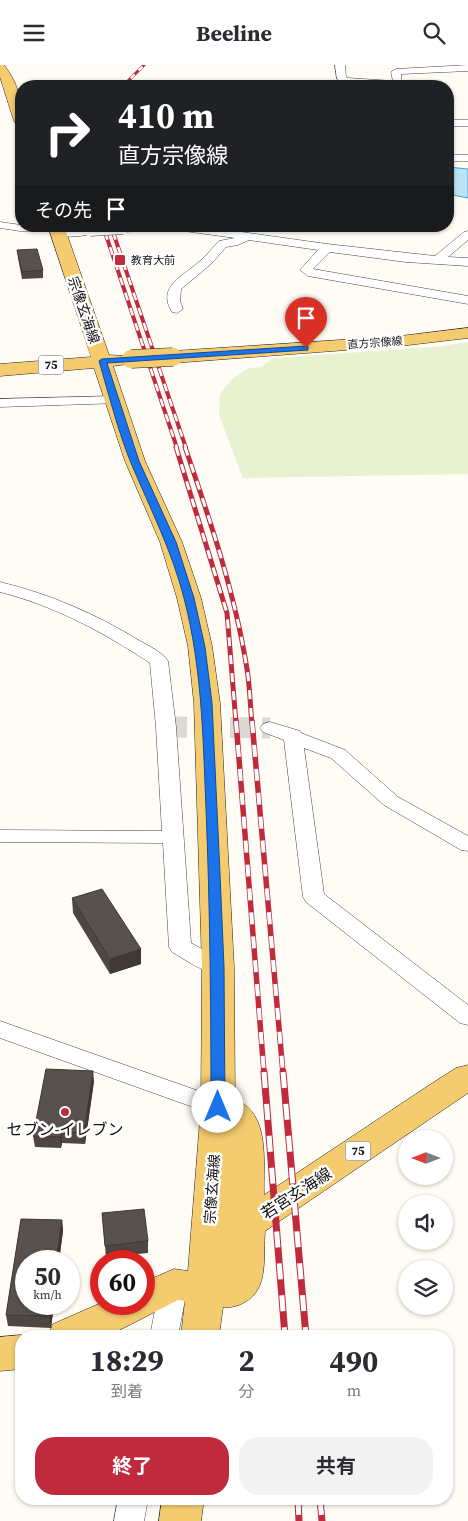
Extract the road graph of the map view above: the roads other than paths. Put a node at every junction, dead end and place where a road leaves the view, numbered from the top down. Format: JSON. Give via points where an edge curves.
{"nodes":[{"id":1,"x":340,"y":65,"type":"edge"},
{"id":2,"x":467,"y":67,"type":"edge"},
{"id":3,"x":0,"y":68,"type":"edge"},
{"id":4,"x":344,"y":80,"type":"edge"},
{"id":5,"x":397,"y":80,"type":"edge"},
{"id":6,"x":15,"y":102,"type":"edge"},
{"id":7,"x":454,"y":123,"type":"edge"},
{"id":8,"x":468,"y":123,"type":"edge"},
{"id":9,"x":454,"y":158,"type":"edge"},
{"id":10,"x":468,"y":159,"type":"edge"},
{"id":11,"x":0,"y":225,"type":"edge"},
{"id":12,"x":15,"y":226,"type":"edge"},
{"id":13,"x":57,"y":232,"type":"edge"},
{"id":14,"x":219,"y":232,"type":"edge"},
{"id":15,"x":468,"y":234,"type":"edge"},
{"id":16,"x":251,"y":236,"type":"junction"},
{"id":17,"x":327,"y":248,"type":"junction"},
{"id":18,"x":438,"y":260,"type":"junction"},
{"id":19,"x":468,"y":262,"type":"edge"},
{"id":20,"x":468,"y":300,"type":"edge"},
{"id":21,"x":177,"y":309,"type":"dead end"},
{"id":22,"x":468,"y":333,"type":"edge"},
{"id":23,"x":102,"y":361,"type":"junction"},
{"id":24,"x":0,"y":370,"type":"edge"},
{"id":25,"x":115,"y":400,"type":"junction"},
{"id":26,"x":0,"y":403,"type":"edge"},
{"id":27,"x":0,"y":587,"type":"edge"},
{"id":28,"x":270,"y":727,"type":"tunnel mouth"},
{"id":29,"x":293,"y":735,"type":"junction"},
{"id":30,"x":0,"y":836,"type":"edge"},
{"id":31,"x":173,"y":837,"type":"junction"},
{"id":32,"x":468,"y":845,"type":"edge"},
{"id":33,"x":218,"y":967,"type":"junction"},
{"id":34,"x":468,"y":1017,"type":"edge"},
{"id":35,"x":0,"y":1029,"type":"edge"},
{"id":36,"x":468,"y":1077,"type":"edge"},
{"id":37,"x":218,"y":1107,"type":"junction"},
{"id":38,"x":247,"y":1224,"type":"junction"},
{"id":39,"x":174,"y":1291,"type":"edge"},
{"id":40,"x":114,"y":1315,"type":"edge"},
{"id":41,"x":84,"y":1330,"type":"edge"},
{"id":42,"x":165,"y":1330,"type":"edge"},
{"id":43,"x":197,"y":1330,"type":"edge"},
{"id":44,"x":15,"y":1354,"type":"edge"},
{"id":45,"x":0,"y":1355,"type":"edge"},
{"id":46,"x":132,"y":1505,"type":"edge"},
{"id":47,"x":182,"y":1505,"type":"edge"},
{"id":48,"x":129,"y":1521,"type":"edge"},
{"id":49,"x":180,"y":1521,"type":"edge"}],
"edges":[{"from":1,"to":4,"type":"street"},
{"from":2,"to":5,"type":"street","via":[[396,72]]},
{"from":3,"to":6,"type":"main road","via":[[8,79]]},
{"from":7,"to":8,"type":"street"},
{"from":9,"to":10,"type":"street"},
{"from":11,"to":12,"type":"street"},
{"from":13,"to":23,"type":"main road","name":"宗像玄海線"},
{"from":14,"to":16,"type":"street"},
{"from":15,"to":18,"type":"street"},
{"from":16,"to":17,"type":"street"},
{"from":16,"to":21,"type":"street","via":[[234,243],[223,243],[206,263],[182,279],[173,293],[172,302]]},
{"from":17,"to":18,"type":"street"},
{"from":17,"to":20,"type":"street","via":[[306,270],[357,282]]},
{"from":18,"to":19,"type":"street"},
{"from":22,"to":23,"type":"main road","name":"直方宗像線","bridge":true,"via":[[400,341]]},
{"from":23,"to":24,"type":"main road","number":"75"},
{"from":23,"to":25,"type":"main road","name":"宗像玄海線"},
{"from":25,"to":26,"type":"street"},
{"from":25,"to":33,"type":"main road","name":"宗像玄海線","via":[[135,461],[171,542],[200,647],[207,703]]},
{"from":27,"to":31,"type":"street","via":[[68,609],[104,626],[159,661]]},
{"from":28,"to":29,"type":"street"},
{"from":29,"to":32,"type":"street","via":[[338,753],[391,801]]},
{"from":29,"to":34,"type":"street","via":[[314,897]]},
{"from":30,"to":31,"type":"street"},
{"from":31,"to":33,"type":"street","via":[[180,947]]},
{"from":33,"to":37,"type":"main road","name":"宗像玄海線"},
{"from":35,"to":37,"type":"street"},
{"from":36,"to":38,"type":"main road","name":"若宮玄海線","number":"75"},
{"from":37,"to":38,"type":"main road","via":[[233,1112],[244,1129]]},
{"from":37,"to":39,"type":"main road","name":"宗像玄海線"},
{"from":38,"to":39,"type":"main road","via":[[243,1285],[230,1292]]},
{"from":39,"to":42,"type":"street"},
{"from":39,"to":43,"type":"main road","name":"宗像玄海線"},
{"from":40,"to":41,"type":"main road"},
{"from":44,"to":45,"type":"main road"},
{"from":46,"to":48,"type":"street"},
{"from":47,"to":49,"type":"main road"}]}
